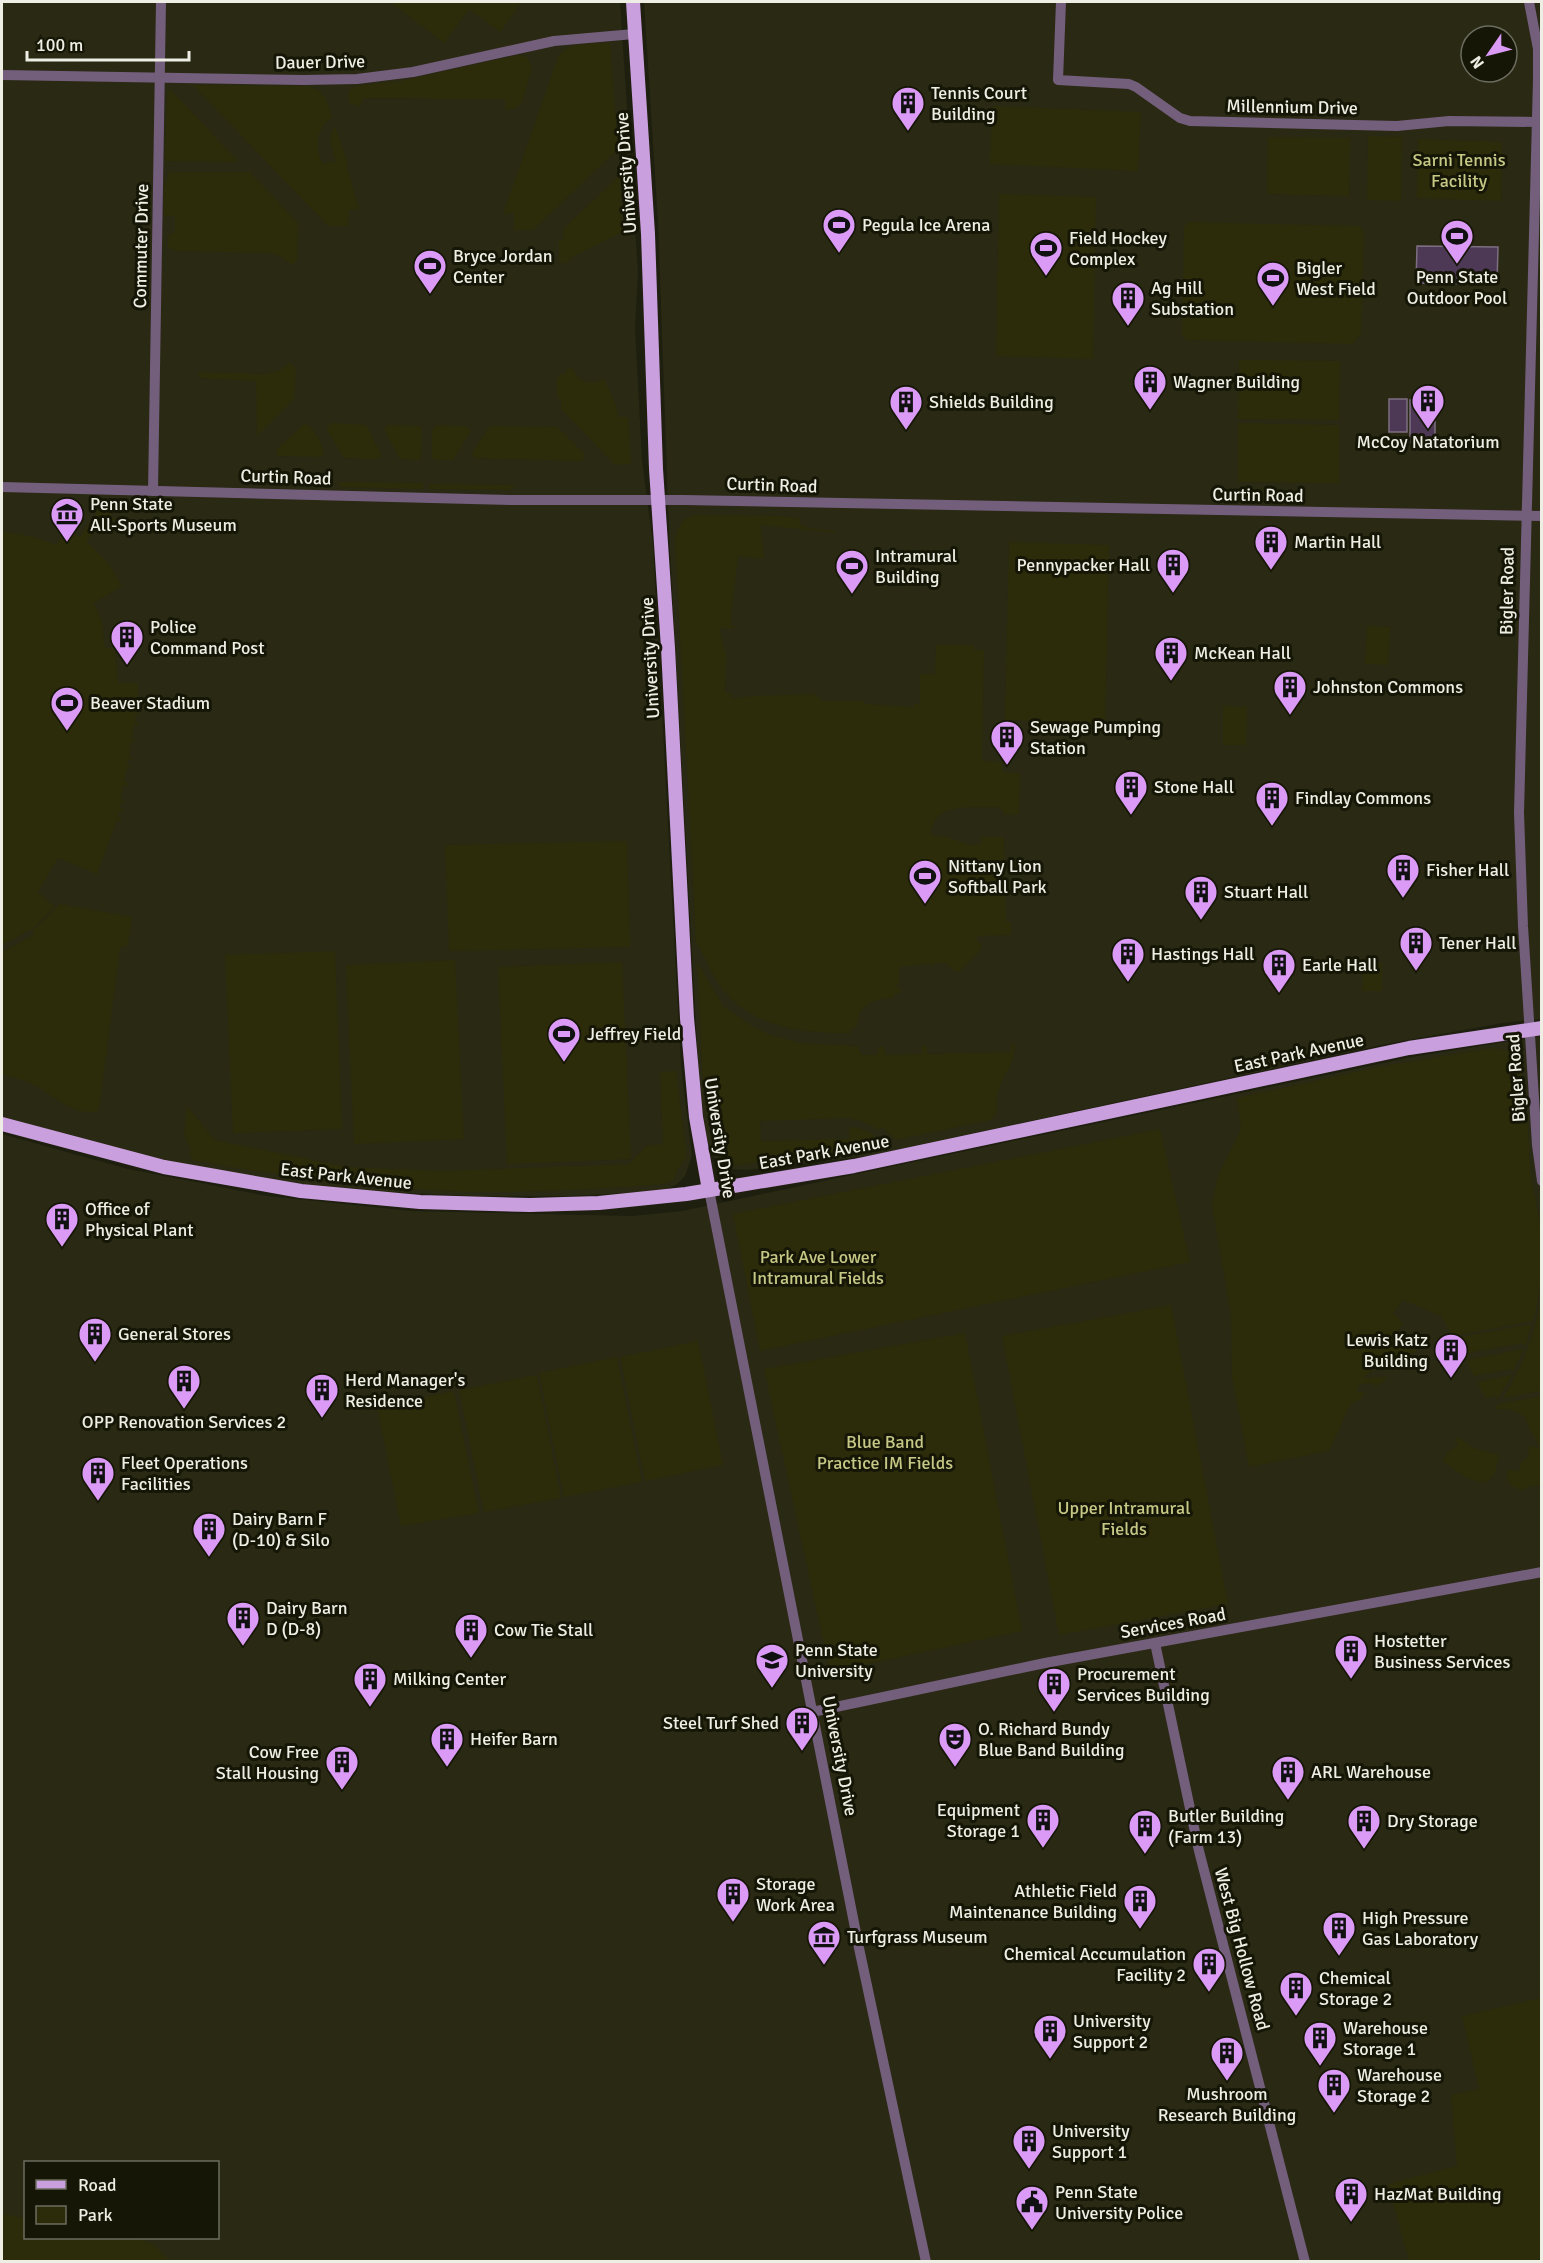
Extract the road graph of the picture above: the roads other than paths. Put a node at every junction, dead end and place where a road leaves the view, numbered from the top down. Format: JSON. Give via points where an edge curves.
{"nodes":[{"id":1,"x":161,"y":2,"type":"edge"},
{"id":2,"x":633,"y":2,"type":"edge"},
{"id":3,"x":1061,"y":2,"type":"edge"},
{"id":4,"x":1529,"y":2,"type":"edge"},
{"id":5,"x":634,"y":34,"type":"junction"},
{"id":6,"x":2,"y":75,"type":"edge"},
{"id":7,"x":160,"y":78,"type":"junction"},
{"id":8,"x":1537,"y":122,"type":"junction"},
{"id":9,"x":1536,"y":318,"type":"edge"},
{"id":10,"x":2,"y":488,"type":"edge"},
{"id":11,"x":153,"y":491,"type":"junction"},
{"id":12,"x":658,"y":500,"type":"junction"},
{"id":13,"x":1526,"y":516,"type":"junction"},
{"id":14,"x":1542,"y":516,"type":"edge"},
{"id":15,"x":1536,"y":1029,"type":"edge"},
{"id":16,"x":2,"y":1124,"type":"edge"},
{"id":17,"x":1542,"y":1180,"type":"edge"},
{"id":18,"x":709,"y":1190,"type":"junction"},
{"id":19,"x":1542,"y":1572,"type":"edge"},
{"id":20,"x":1155,"y":1643,"type":"junction"},
{"id":21,"x":812,"y":1712,"type":"junction"},
{"id":22,"x":926,"y":2262,"type":"edge"},
{"id":23,"x":1305,"y":2262,"type":"edge"}],
"edges":[{"from":1,"to":7,"type":"street","name":"Commuter Drive"},
{"from":2,"to":5,"type":"main road","name":"University Drive"},
{"from":3,"to":8,"type":"street","name":"Millennium Drive","via":[[1058,80],[1129,84],[1190,122],[1397,126],[1449,121]]},
{"from":4,"to":8,"type":"street","name":"Bigler Road","via":[[1538,49]]},
{"from":5,"to":7,"type":"street","name":"Dauer Drive","via":[[554,41],[413,72],[357,79]]},
{"from":5,"to":12,"type":"main road","name":"University Drive","via":[[648,234]]},
{"from":6,"to":7,"type":"street","name":"Dauer Drive"},
{"from":7,"to":11,"type":"street","name":"Commuter Drive"},
{"from":8,"to":9,"type":"street","name":"Bigler Road"},
{"from":9,"to":13,"type":"street","name":"Bigler Road"},
{"from":10,"to":11,"type":"street","name":"Curtin Road"},
{"from":11,"to":12,"type":"street","name":"Curtin Road"},
{"from":12,"to":13,"type":"street","name":"Curtin Road"},
{"from":12,"to":18,"type":"main road","name":"University Drive","via":[[687,1018],[696,1117]]},
{"from":13,"to":14,"type":"street","name":"Curtin Road"},
{"from":13,"to":15,"type":"street","name":"Bigler Road","via":[[1519,813],[1522,926]]},
{"from":15,"to":17,"type":"street","name":"Bigler Road","via":[[1537,1145]]},
{"from":15,"to":18,"type":"main road","name":"East Park Avenue","via":[[1409,1048],[884,1160]]},
{"from":16,"to":18,"type":"main road","name":"East Park Avenue","via":[[164,1167],[364,1198],[530,1205],[634,1201]]},
{"from":18,"to":21,"type":"street","name":"University Drive"},
{"from":19,"to":20,"type":"street","name":"Services Road"},
{"from":20,"to":21,"type":"street","name":"Services Road"},
{"from":20,"to":23,"type":"street","name":"West Big Hollow Road","via":[[1198,1851]]},
{"from":21,"to":22,"type":"street","name":"University Drive"}]}
